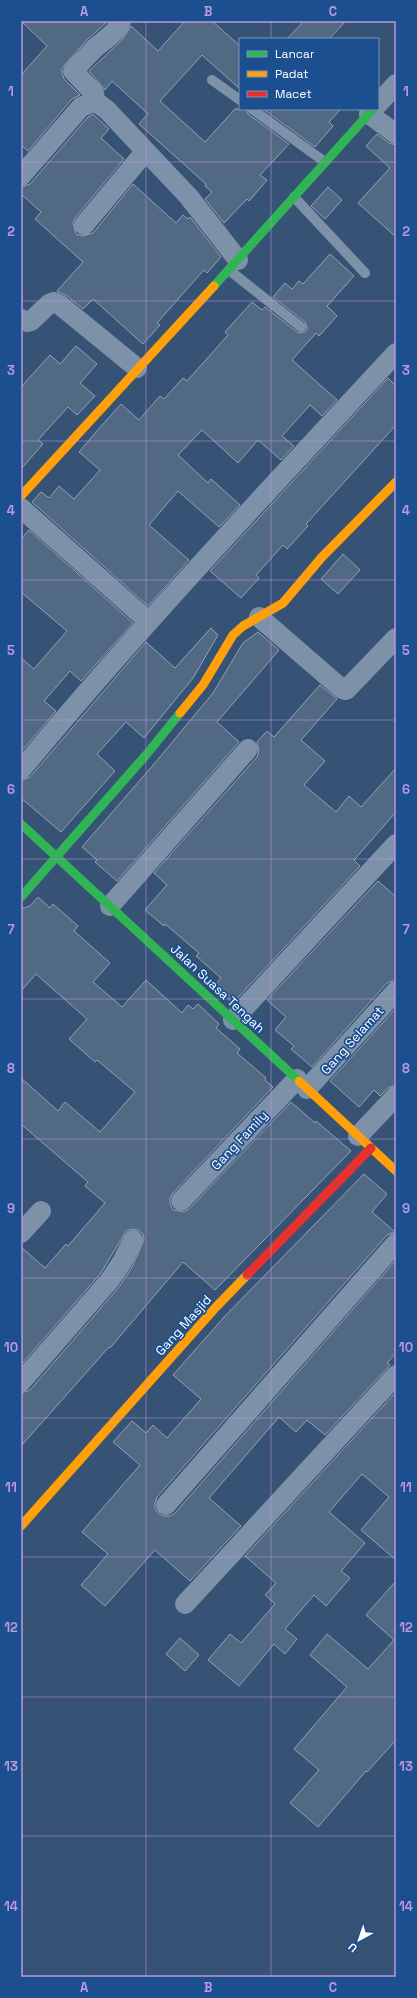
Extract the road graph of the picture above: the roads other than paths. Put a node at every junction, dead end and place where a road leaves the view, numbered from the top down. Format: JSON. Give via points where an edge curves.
{"nodes":[{"id":1,"x":121,"y":21,"type":"edge"},
{"id":2,"x":212,"y":80,"type":"dead end"},
{"id":3,"x":396,"y":84,"type":"edge"},
{"id":4,"x":239,"y":99,"type":"edge"},
{"id":5,"x":95,"y":101,"type":"junction"},
{"id":6,"x":379,"y":102,"type":"edge"},
{"id":7,"x":253,"y":110,"type":"edge"},
{"id":8,"x":372,"y":110,"type":"edge"},
{"id":9,"x":374,"y":110,"type":"edge"},
{"id":10,"x":396,"y":134,"type":"edge"},
{"id":11,"x":145,"y":152,"type":"junction"},
{"id":12,"x":325,"y":162,"type":"junction"},
{"id":13,"x":21,"y":176,"type":"edge"},
{"id":14,"x":294,"y":197,"type":"junction"},
{"id":15,"x":84,"y":225,"type":"dead end"},
{"id":16,"x":234,"y":265,"type":"junction"},
{"id":17,"x":365,"y":273,"type":"dead end"},
{"id":18,"x":21,"y":318,"type":"edge"},
{"id":19,"x":301,"y":326,"type":"dead end"},
{"id":20,"x":396,"y":353,"type":"edge"},
{"id":21,"x":137,"y":368,"type":"junction"},
{"id":22,"x":396,"y":482,"type":"edge"},
{"id":23,"x":21,"y":496,"type":"edge"},
{"id":24,"x":21,"y":508,"type":"edge"},
{"id":25,"x":259,"y":617,"type":"junction"},
{"id":26,"x":148,"y":621,"type":"junction"},
{"id":27,"x":396,"y":638,"type":"edge"},
{"id":28,"x":248,"y":749,"type":"dead end"},
{"id":29,"x":21,"y":770,"type":"edge"},
{"id":30,"x":21,"y":824,"type":"edge"},
{"id":31,"x":396,"y":844,"type":"edge"},
{"id":32,"x":56,"y":857,"type":"junction"},
{"id":33,"x":21,"y":897,"type":"edge"},
{"id":34,"x":110,"y":906,"type":"junction"},
{"id":35,"x":396,"y":991,"type":"edge"},
{"id":36,"x":233,"y":1020,"type":"junction"},
{"id":37,"x":302,"y":1084,"type":"junction"},
{"id":38,"x":396,"y":1096,"type":"edge"},
{"id":39,"x":365,"y":1142,"type":"junction"},
{"id":40,"x":396,"y":1171,"type":"edge"},
{"id":41,"x":181,"y":1201,"type":"dead end"},
{"id":42,"x":41,"y":1211,"type":"dead end"},
{"id":43,"x":21,"y":1233,"type":"edge"},
{"id":44,"x":133,"y":1240,"type":"dead end"},
{"id":45,"x":396,"y":1243,"type":"edge"},
{"id":46,"x":396,"y":1375,"type":"edge"},
{"id":47,"x":21,"y":1382,"type":"edge"},
{"id":48,"x":166,"y":1505,"type":"dead end"},
{"id":49,"x":21,"y":1526,"type":"edge"},
{"id":50,"x":185,"y":1604,"type":"dead end"}],
"edges":[{"from":1,"to":5,"type":"street","via":[[115,31],[73,71],[94,93]]},
{"from":2,"to":4,"type":"lane"},
{"from":3,"to":6,"type":"street"},
{"from":5,"to":11,"type":"street","via":[[107,110]]},
{"from":5,"to":13,"type":"street","via":[[81,107]]},
{"from":7,"to":12,"type":"lane"},
{"from":8,"to":12,"type":"street"},
{"from":9,"to":10,"type":"street"},
{"from":11,"to":15,"type":"street"},
{"from":11,"to":16,"type":"street","via":[[189,197]]},
{"from":12,"to":14,"type":"street"},
{"from":14,"to":16,"type":"street"},
{"from":14,"to":17,"type":"lane"},
{"from":16,"to":19,"type":"lane"},
{"from":16,"to":21,"type":"street"},
{"from":18,"to":21,"type":"street","via":[[30,321],[54,302]]},
{"from":20,"to":26,"type":"street"},
{"from":21,"to":23,"type":"street"},
{"from":22,"to":25,"type":"street","via":[[322,557],[283,603]]},
{"from":24,"to":26,"type":"street"},
{"from":25,"to":27,"type":"street","via":[[346,690]]},
{"from":25,"to":32,"type":"street","via":[[243,626],[233,636],[203,685],[146,756]]},
{"from":26,"to":29,"type":"street"},
{"from":28,"to":34,"type":"street"},
{"from":30,"to":32,"type":"street","name":"Jalan Suasa Tengah"},
{"from":31,"to":36,"type":"street"},
{"from":32,"to":33,"type":"street"},
{"from":32,"to":34,"type":"street","name":"Jalan Suasa Tengah"},
{"from":34,"to":36,"type":"street","name":"Jalan Suasa Tengah"},
{"from":35,"to":37,"type":"street","name":"Gang Selamat"},
{"from":36,"to":37,"type":"street","name":"Jalan Suasa Tengah"},
{"from":37,"to":39,"type":"street","name":"Jalan Suasa Tengah"},
{"from":37,"to":41,"type":"street","name":"Gang Family"},
{"from":38,"to":39,"type":"street"},
{"from":39,"to":40,"type":"street","name":"Jalan Suasa Tengah"},
{"from":39,"to":49,"type":"street","name":"Gang Masjid"},
{"from":42,"to":43,"type":"street"},
{"from":44,"to":47,"type":"street","via":[[110,1280]]},
{"from":45,"to":48,"type":"street"},
{"from":46,"to":50,"type":"street"}]}
